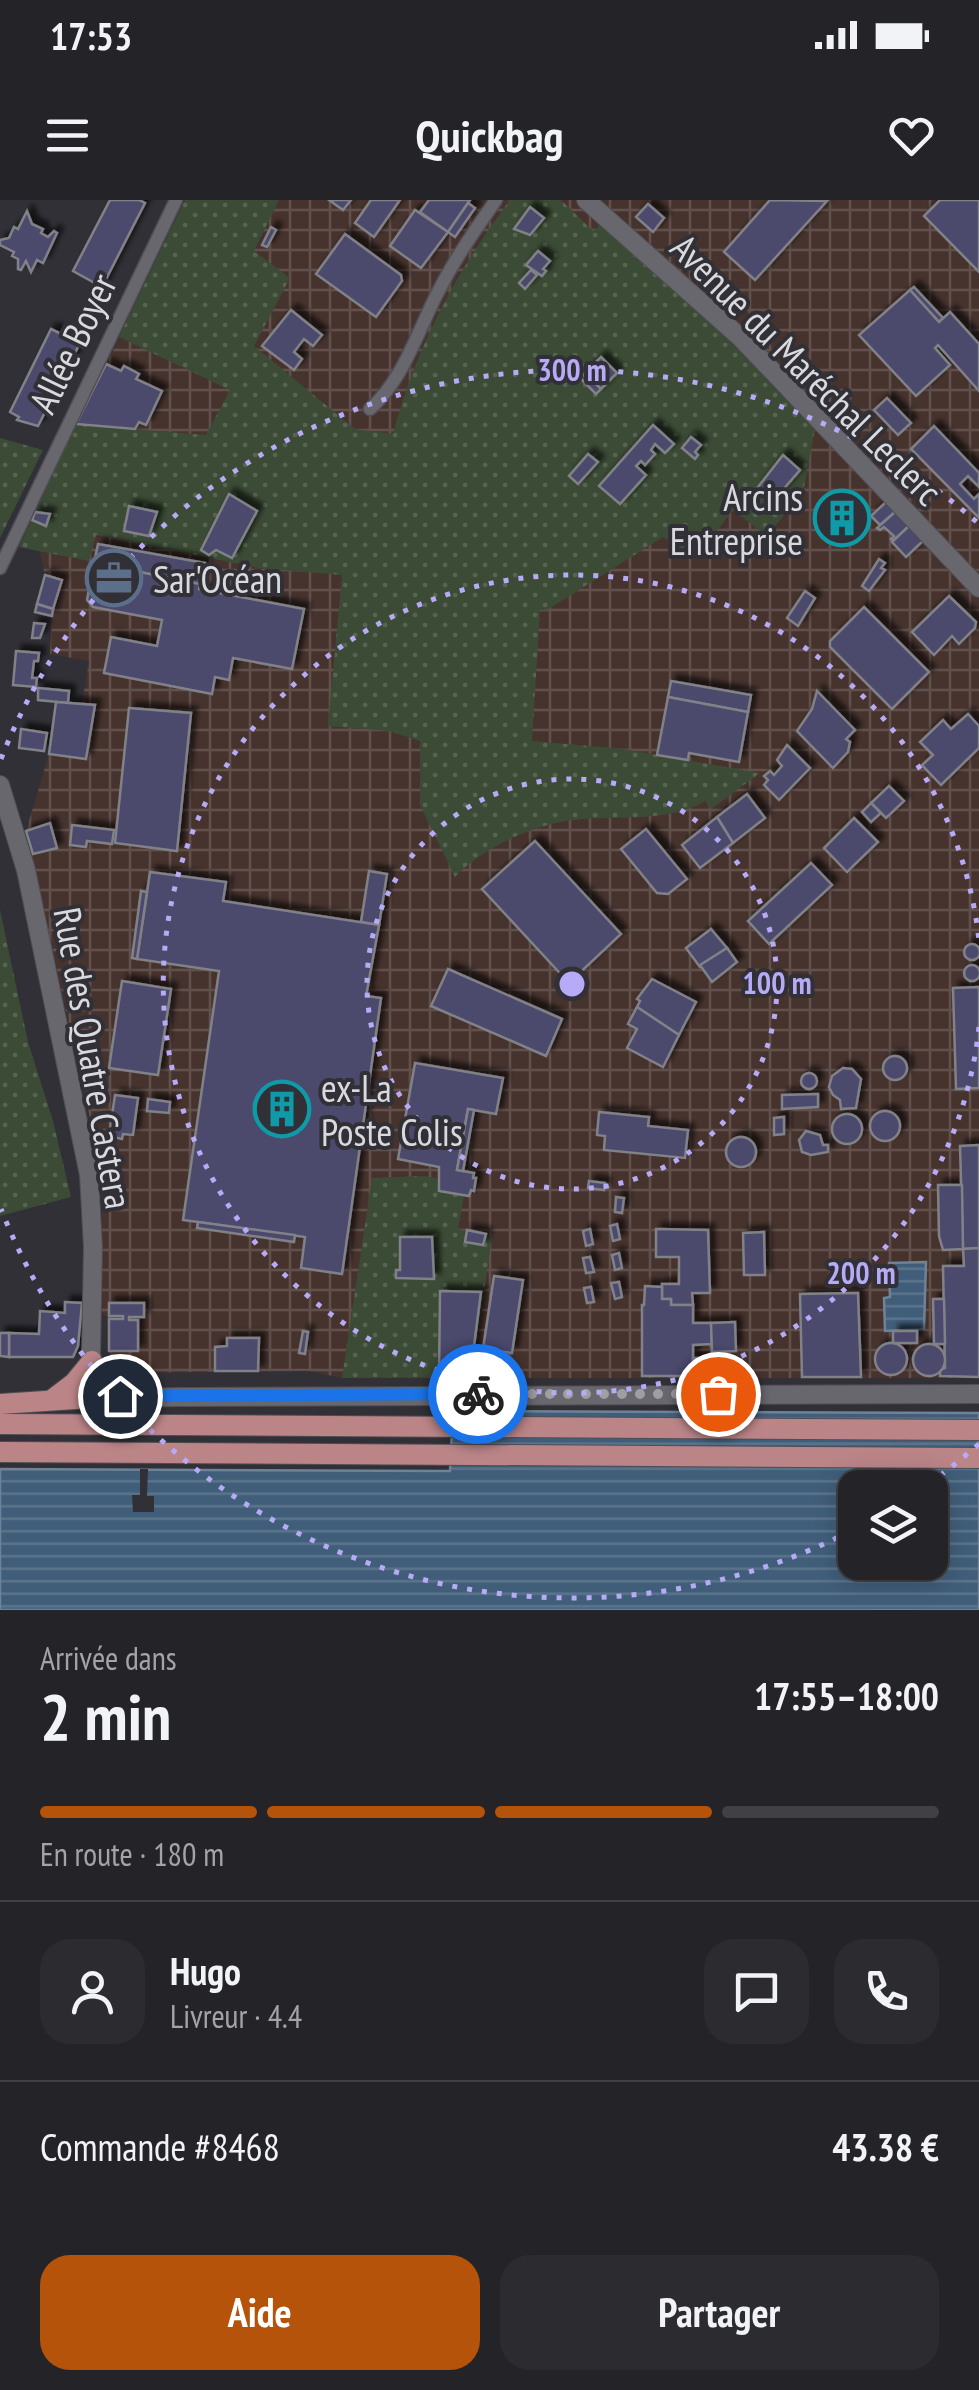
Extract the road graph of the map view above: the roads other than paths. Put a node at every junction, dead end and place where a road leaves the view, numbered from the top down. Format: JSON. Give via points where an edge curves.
{"nodes":[{"id":1,"x":176,"y":200,"type":"edge"},
{"id":2,"x":496,"y":200,"type":"edge"},
{"id":3,"x":586,"y":200,"type":"edge"},
{"id":4,"x":370,"y":410,"type":"dead end"},
{"id":5,"x":0,"y":568,"type":"edge"},
{"id":6,"x":979,"y":588,"type":"edge"},
{"id":7,"x":0,"y":785,"type":"edge"},
{"id":8,"x":92,"y":1361,"type":"junction"},
{"id":9,"x":979,"y":1394,"type":"edge"},
{"id":10,"x":120,"y":1396,"type":"junction"},
{"id":11,"x":51,"y":1400,"type":"junction"},
{"id":12,"x":0,"y":1404,"type":"edge"},
{"id":13,"x":0,"y":1424,"type":"edge"},
{"id":14,"x":979,"y":1430,"type":"edge"},
{"id":15,"x":0,"y":1452,"type":"edge"},
{"id":16,"x":979,"y":1458,"type":"edge"}],
"edges":[{"from":1,"to":5,"type":"street","name":"Allée Boyer"},
{"from":2,"to":4,"type":"street","via":[[439,290],[388,394]]},
{"from":3,"to":6,"type":"street","name":"Avenue du Maréchal Leclerc","via":[[740,338]]},
{"from":7,"to":8,"type":"street","name":"Rue des Quatre Castera","via":[[26,870],[90,1175]]},
{"from":8,"to":10,"type":"street","via":[[101,1382]]},
{"from":8,"to":11,"type":"main road"},
{"from":9,"to":10,"type":"street"},
{"from":10,"to":11,"type":"main road"},
{"from":11,"to":12,"type":"main road"},
{"from":13,"to":14,"type":"main road"},
{"from":15,"to":16,"type":"main road"}]}
